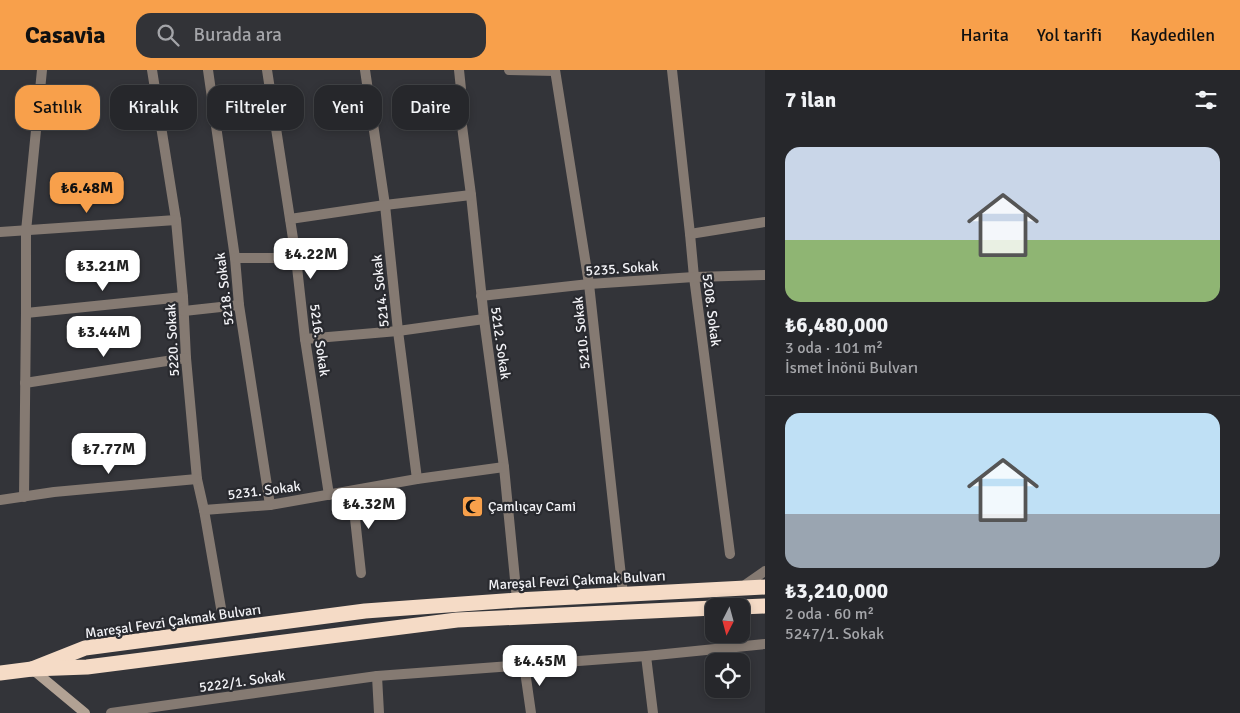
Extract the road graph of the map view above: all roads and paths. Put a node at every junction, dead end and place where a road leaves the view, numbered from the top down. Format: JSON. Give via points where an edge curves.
{"nodes":[{"id":1,"x":42,"y":70,"type":"edge"},
{"id":2,"x":152,"y":70,"type":"edge"},
{"id":3,"x":208,"y":70,"type":"edge"},
{"id":4,"x":267,"y":70,"type":"edge"},
{"id":5,"x":364,"y":70,"type":"edge"},
{"id":6,"x":459,"y":70,"type":"edge"},
{"id":7,"x":509,"y":70,"type":"edge"},
{"id":8,"x":555,"y":70,"type":"edge"},
{"id":9,"x":672,"y":70,"type":"edge"},
{"id":10,"x":471,"y":195,"type":"junction"},
{"id":11,"x":385,"y":205,"type":"junction"},
{"id":12,"x":290,"y":219,"type":"junction"},
{"id":13,"x":176,"y":220,"type":"junction"},
{"id":14,"x":765,"y":222,"type":"edge"},
{"id":15,"x":26,"y":231,"type":"junction"},
{"id":16,"x":0,"y":232,"type":"edge"},
{"id":17,"x":690,"y":234,"type":"junction"},
{"id":18,"x":235,"y":258,"type":"junction"},
{"id":19,"x":296,"y":258,"type":"junction"},
{"id":20,"x":765,"y":275,"type":"edge"},
{"id":21,"x":694,"y":277,"type":"junction"},
{"id":22,"x":589,"y":284,"type":"junction"},
{"id":23,"x":481,"y":296,"type":"junction"},
{"id":24,"x":183,"y":297,"type":"junction"},
{"id":25,"x":239,"y":305,"type":"junction"},
{"id":26,"x":184,"y":311,"type":"junction"},
{"id":27,"x":26,"y":313,"type":"junction"},
{"id":28,"x":484,"y":320,"type":"junction"},
{"id":29,"x":398,"y":331,"type":"junction"},
{"id":30,"x":305,"y":339,"type":"junction"},
{"id":31,"x":186,"y":358,"type":"junction"},
{"id":32,"x":26,"y":383,"type":"junction"},
{"id":33,"x":504,"y":468,"type":"junction"},
{"id":34,"x":197,"y":479,"type":"junction"},
{"id":35,"x":417,"y":479,"type":"junction"},
{"id":36,"x":352,"y":491,"type":"junction"},
{"id":37,"x":329,"y":495,"type":"junction"},
{"id":38,"x":24,"y":497,"type":"junction"},
{"id":39,"x":0,"y":500,"type":"edge"},
{"id":40,"x":270,"y":505,"type":"junction"},
{"id":41,"x":204,"y":510,"type":"junction"},
{"id":42,"x":730,"y":554,"type":"dead end"},
{"id":43,"x":765,"y":571,"type":"edge"},
{"id":44,"x":361,"y":573,"type":"dead end"},
{"id":45,"x":765,"y":587,"type":"edge"},
{"id":46,"x":741,"y":588,"type":"junction"},
{"id":47,"x":623,"y":594,"type":"junction"},
{"id":48,"x":517,"y":600,"type":"junction"},
{"id":49,"x":765,"y":606,"type":"edge"},
{"id":50,"x":750,"y":607,"type":"edge"},
{"id":51,"x":221,"y":608,"type":"dead end"},
{"id":52,"x":705,"y":608,"type":"edge"},
{"id":53,"x":765,"y":644,"type":"edge"},
{"id":54,"x":646,"y":656,"type":"junction"},
{"id":55,"x":524,"y":664,"type":"junction"},
{"id":56,"x":32,"y":669,"type":"junction"},
{"id":57,"x":0,"y":673,"type":"edge"},
{"id":58,"x":377,"y":676,"type":"junction"},
{"id":59,"x":85,"y":713,"type":"edge"},
{"id":60,"x":111,"y":713,"type":"edge"},
{"id":61,"x":380,"y":713,"type":"edge"},
{"id":62,"x":531,"y":713,"type":"edge"},
{"id":63,"x":653,"y":713,"type":"edge"}],
"edges":[{"from":1,"to":15,"type":"street"},
{"from":2,"to":13,"type":"street","name":"5220. Sokak"},
{"from":3,"to":18,"type":"street","name":"5218. Sokak"},
{"from":4,"to":12,"type":"street","name":"5216. Sokak"},
{"from":5,"to":11,"type":"street","name":"5214. Sokak"},
{"from":6,"to":10,"type":"street","name":"5212. Sokak","via":[[459,103]]},
{"from":7,"to":8,"type":"street"},
{"from":8,"to":22,"type":"street","name":"5210. Sokak"},
{"from":9,"to":17,"type":"street","name":"5208. Sokak"},
{"from":10,"to":11,"type":"street"},
{"from":10,"to":23,"type":"street","name":"5212. Sokak"},
{"from":11,"to":12,"type":"street"},
{"from":11,"to":29,"type":"street","name":"5214. Sokak"},
{"from":12,"to":19,"type":"street","name":"5216. Sokak"},
{"from":13,"to":15,"type":"street"},
{"from":13,"to":24,"type":"street","name":"5220. Sokak"},
{"from":14,"to":17,"type":"street"},
{"from":15,"to":16,"type":"street"},
{"from":15,"to":27,"type":"street"},
{"from":17,"to":21,"type":"street","name":"5208. Sokak"},
{"from":18,"to":19,"type":"street"},
{"from":18,"to":25,"type":"street","name":"5218. Sokak"},
{"from":19,"to":30,"type":"street","name":"5216. Sokak"},
{"from":20,"to":21,"type":"street","name":"5235. Sokak"},
{"from":21,"to":22,"type":"street","name":"5235. Sokak"},
{"from":21,"to":42,"type":"street","name":"5208. Sokak"},
{"from":22,"to":23,"type":"street","name":"5235. Sokak"},
{"from":22,"to":47,"type":"street","name":"5210. Sokak"},
{"from":23,"to":28,"type":"street","name":"5212. Sokak"},
{"from":24,"to":26,"type":"street","name":"5220. Sokak"},
{"from":24,"to":27,"type":"street"},
{"from":25,"to":26,"type":"street"},
{"from":25,"to":40,"type":"street","name":"5218. Sokak"},
{"from":26,"to":31,"type":"street","name":"5220. Sokak"},
{"from":27,"to":32,"type":"street"},
{"from":28,"to":29,"type":"street"},
{"from":28,"to":33,"type":"street","name":"5212. Sokak"},
{"from":29,"to":30,"type":"street"},
{"from":29,"to":35,"type":"street","name":"5214. Sokak"},
{"from":30,"to":37,"type":"street","name":"5216. Sokak"},
{"from":31,"to":32,"type":"street"},
{"from":31,"to":34,"type":"street","name":"5220. Sokak"},
{"from":32,"to":38,"type":"street"},
{"from":33,"to":35,"type":"street","name":"5231. Sokak"},
{"from":33,"to":48,"type":"street","name":"5212. Sokak"},
{"from":34,"to":38,"type":"street"},
{"from":34,"to":41,"type":"street","name":"5220. Sokak"},
{"from":35,"to":36,"type":"street","name":"5231. Sokak"},
{"from":36,"to":37,"type":"street","name":"5231. Sokak"},
{"from":36,"to":44,"type":"street"},
{"from":37,"to":40,"type":"street","name":"5231. Sokak"},
{"from":38,"to":39,"type":"street"},
{"from":40,"to":41,"type":"street","name":"5231. Sokak"},
{"from":41,"to":51,"type":"street","name":"5220. Sokak"},
{"from":43,"to":46,"type":"street"},
{"from":45,"to":46,"type":"highway","name":"Mareşal Fevzi Çakmak Bulvarı"},
{"from":46,"to":47,"type":"highway","name":"Mareşal Fevzi Çakmak Bulvarı"},
{"from":47,"to":48,"type":"highway","name":"Mareşal Fevzi Çakmak Bulvarı"},
{"from":48,"to":56,"type":"highway","name":"Mareşal Fevzi Çakmak Bulvarı","via":[[365,611],[85,648]]},
{"from":49,"to":50,"type":"highway"},
{"from":52,"to":56,"type":"highway","via":[[457,620],[88,667]]},
{"from":53,"to":54,"type":"street","name":"5222/1. Sokak"},
{"from":54,"to":55,"type":"street","name":"5222/1. Sokak"},
{"from":54,"to":63,"type":"street"},
{"from":55,"to":58,"type":"street","name":"5222/1. Sokak"},
{"from":55,"to":62,"type":"street"},
{"from":56,"to":57,"type":"highway"},
{"from":56,"to":59,"type":"street"},
{"from":58,"to":60,"type":"street","name":"5222/1. Sokak"},
{"from":58,"to":61,"type":"street"}]}
